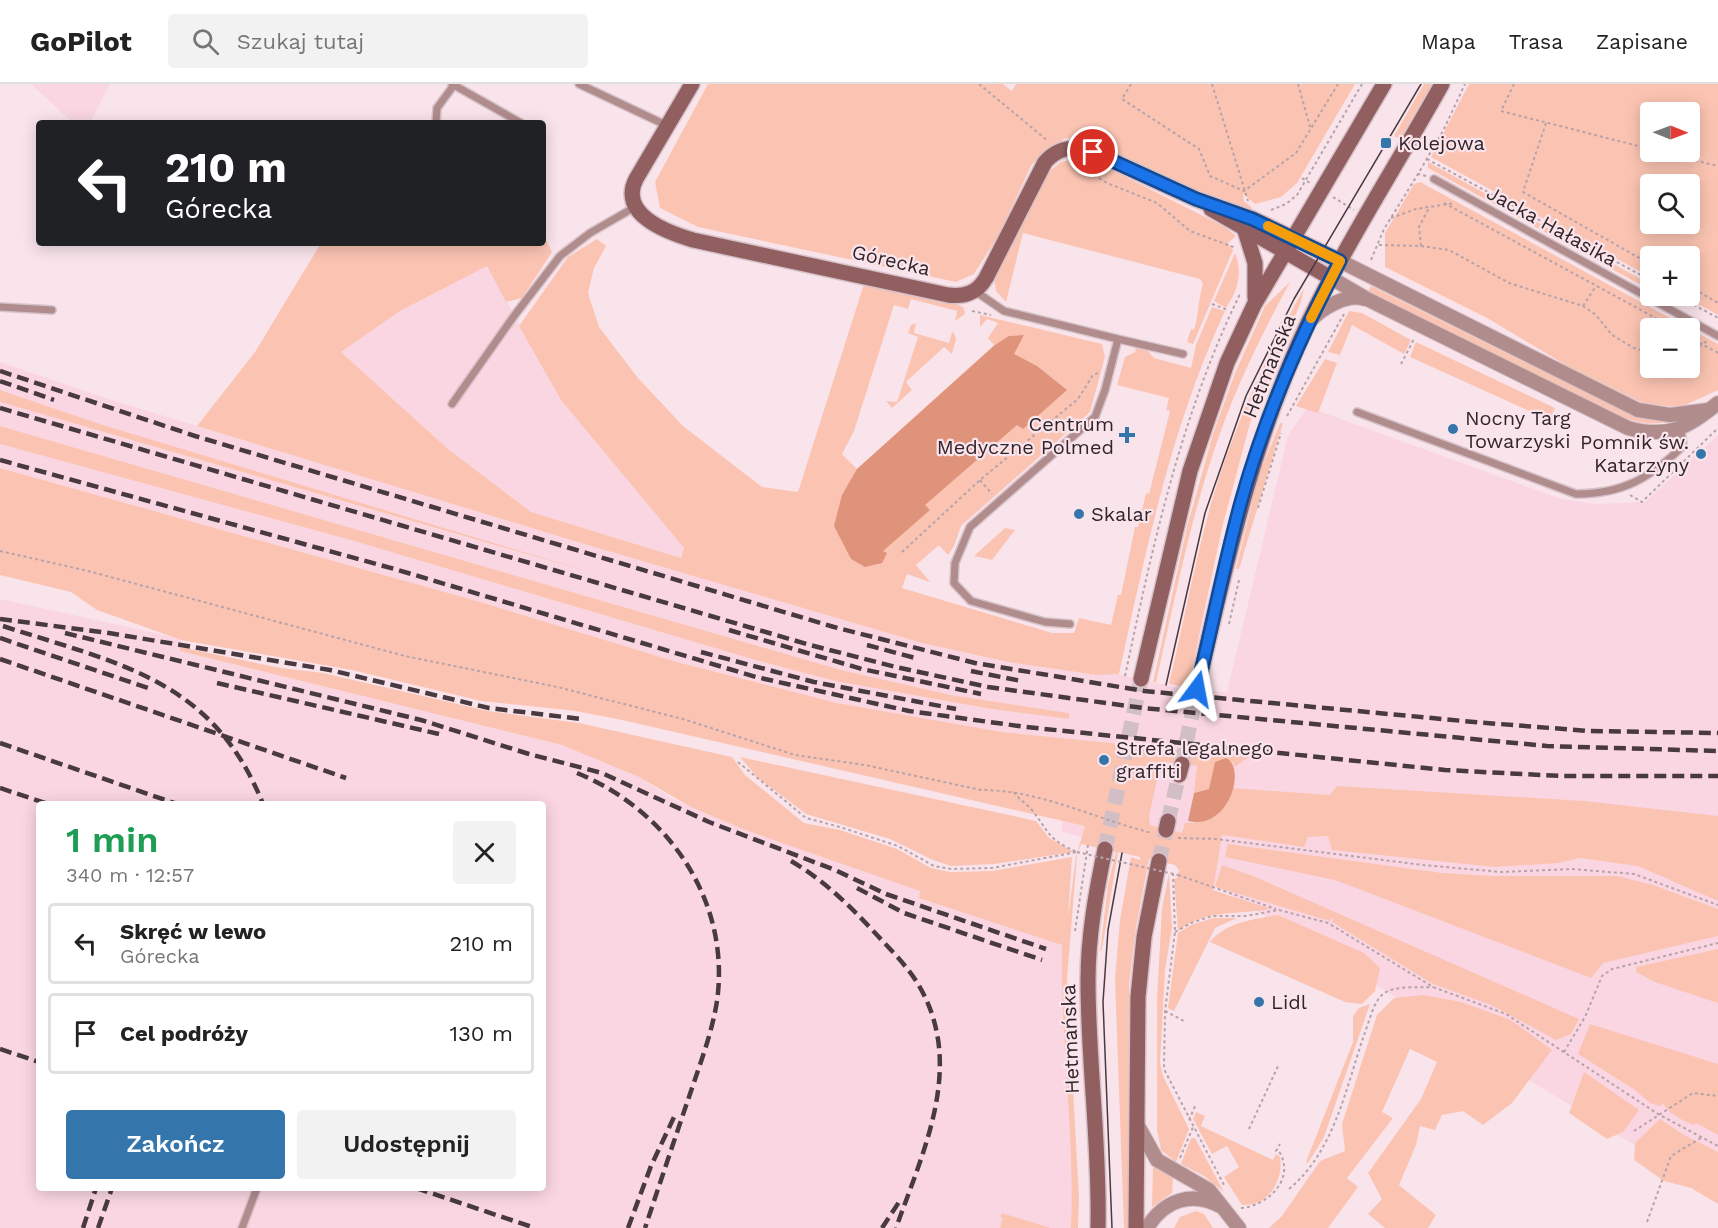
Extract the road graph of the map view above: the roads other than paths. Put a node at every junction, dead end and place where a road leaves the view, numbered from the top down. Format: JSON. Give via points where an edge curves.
{"nodes":[{"id":1,"x":579,"y":84,"type":"edge"},
{"id":2,"x":692,"y":84,"type":"edge"},
{"id":3,"x":1384,"y":84,"type":"edge"},
{"id":4,"x":1442,"y":84,"type":"edge"},
{"id":5,"x":453,"y":85,"type":"edge"},
{"id":6,"x":436,"y":120,"type":"edge"},
{"id":7,"x":516,"y":120,"type":"edge"},
{"id":8,"x":668,"y":126,"type":"junction"},
{"id":9,"x":1434,"y":179,"type":"road end"},
{"id":10,"x":1196,"y":199,"type":"junction"},
{"id":11,"x":635,"y":207,"type":"junction"},
{"id":12,"x":1245,"y":231,"type":"junction"},
{"id":13,"x":1293,"y":238,"type":"junction"},
{"id":14,"x":1285,"y":252,"type":"junction"},
{"id":15,"x":1340,"y":261,"type":"junction"},
{"id":16,"x":1331,"y":278,"type":"junction"},
{"id":17,"x":975,"y":291,"type":"junction"},
{"id":18,"x":1367,"y":299,"type":"junction"},
{"id":19,"x":1254,"y":305,"type":"junction"},
{"id":20,"x":0,"y":307,"type":"edge"},
{"id":21,"x":52,"y":310,"type":"dead end"},
{"id":22,"x":1308,"y":323,"type":"junction"},
{"id":23,"x":1718,"y":335,"type":"edge"},
{"id":24,"x":1118,"y":339,"type":"junction"},
{"id":25,"x":1183,"y":354,"type":"dead end"},
{"id":26,"x":452,"y":404,"type":"dead end"},
{"id":27,"x":1714,"y":406,"type":"edge"},
{"id":28,"x":1357,"y":412,"type":"dead end"},
{"id":29,"x":1681,"y":429,"type":"junction"},
{"id":30,"x":1070,"y":624,"type":"dead end"},
{"id":31,"x":1141,"y":679,"type":"tunnel mouth"},
{"id":32,"x":1197,"y":689,"type":"tunnel mouth"},
{"id":33,"x":1105,"y":849,"type":"tunnel mouth"},
{"id":34,"x":1159,"y":861,"type":"tunnel mouth"},
{"id":35,"x":1137,"y":1120,"type":"junction"},
{"id":36,"x":255,"y":1191,"type":"edge"},
{"id":37,"x":1230,"y":1206,"type":"junction"},
{"id":38,"x":242,"y":1228,"type":"edge"},
{"id":39,"x":1098,"y":1228,"type":"edge"},
{"id":40,"x":1136,"y":1228,"type":"edge"},
{"id":41,"x":1147,"y":1228,"type":"edge"},
{"id":42,"x":1239,"y":1228,"type":"edge"}],
"edges":[{"from":1,"to":8,"type":"lane"},
{"from":2,"to":8,"type":"main road"},
{"from":3,"to":13,"type":"main road","name":"Hetmańska"},
{"from":4,"to":15,"type":"main road","name":"Hetmańska"},
{"from":5,"to":6,"type":"lane","via":[[437,108]]},
{"from":5,"to":7,"type":"lane"},
{"from":8,"to":11,"type":"main road","via":[[633,186]]},
{"from":9,"to":23,"type":"lane","name":"Jacka Hałasika"},
{"from":10,"to":12,"type":"main road"},
{"from":10,"to":13,"type":"main road","via":[[1232,210]]},
{"from":10,"to":17,"type":"main road","via":[[1088,150],[1059,150],[1042,168],[986,278]]},
{"from":11,"to":17,"type":"main road","name":"Górecka","via":[[655,225],[707,244],[948,295]]},
{"from":11,"to":26,"type":"lane","via":[[560,256]]},
{"from":12,"to":14,"type":"main road"},
{"from":12,"to":19,"type":"main road","via":[[1256,271]]},
{"from":13,"to":14,"type":"main road","name":"Hetmańska"},
{"from":13,"to":15,"type":"main road"},
{"from":14,"to":16,"type":"main road"},
{"from":14,"to":19,"type":"main road","name":"Hetmańska"},
{"from":15,"to":16,"type":"main road","name":"Hetmańska"},
{"from":15,"to":27,"type":"street","via":[[1638,410],[1670,415]]},
{"from":16,"to":18,"type":"street"},
{"from":16,"to":22,"type":"main road","name":"Hetmańska"},
{"from":17,"to":24,"type":"lane","via":[[1004,310]]},
{"from":18,"to":22,"type":"street","via":[[1352,298],[1330,306]]},
{"from":18,"to":29,"type":"street","via":[[1619,425],[1645,431]]},
{"from":19,"to":31,"type":"main road","name":"Hetmańska","via":[[1227,363],[1190,471]]},
{"from":20,"to":21,"type":"lane"},
{"from":22,"to":32,"type":"main road","name":"Hetmańska","via":[[1241,502]]},
{"from":24,"to":25,"type":"lane"},
{"from":24,"to":30,"type":"lane","via":[[1095,417],[970,526],[955,563],[954,583],[971,601],[1045,622]]},
{"from":27,"to":29,"type":"street"},
{"from":28,"to":29,"type":"lane","via":[[1576,494],[1624,488],[1646,477],[1683,446]]},
{"from":33,"to":39,"type":"main road","name":"Hetmańska","via":[[1095,897],[1088,978]]},
{"from":34,"to":35,"type":"main road","via":[[1140,973]]},
{"from":35,"to":37,"type":"street","via":[[1143,1139],[1157,1160]]},
{"from":35,"to":40,"type":"main road"},
{"from":36,"to":38,"type":"lane"},
{"from":37,"to":41,"type":"street","via":[[1204,1198],[1179,1200],[1158,1212]]},
{"from":37,"to":42,"type":"street"}]}
